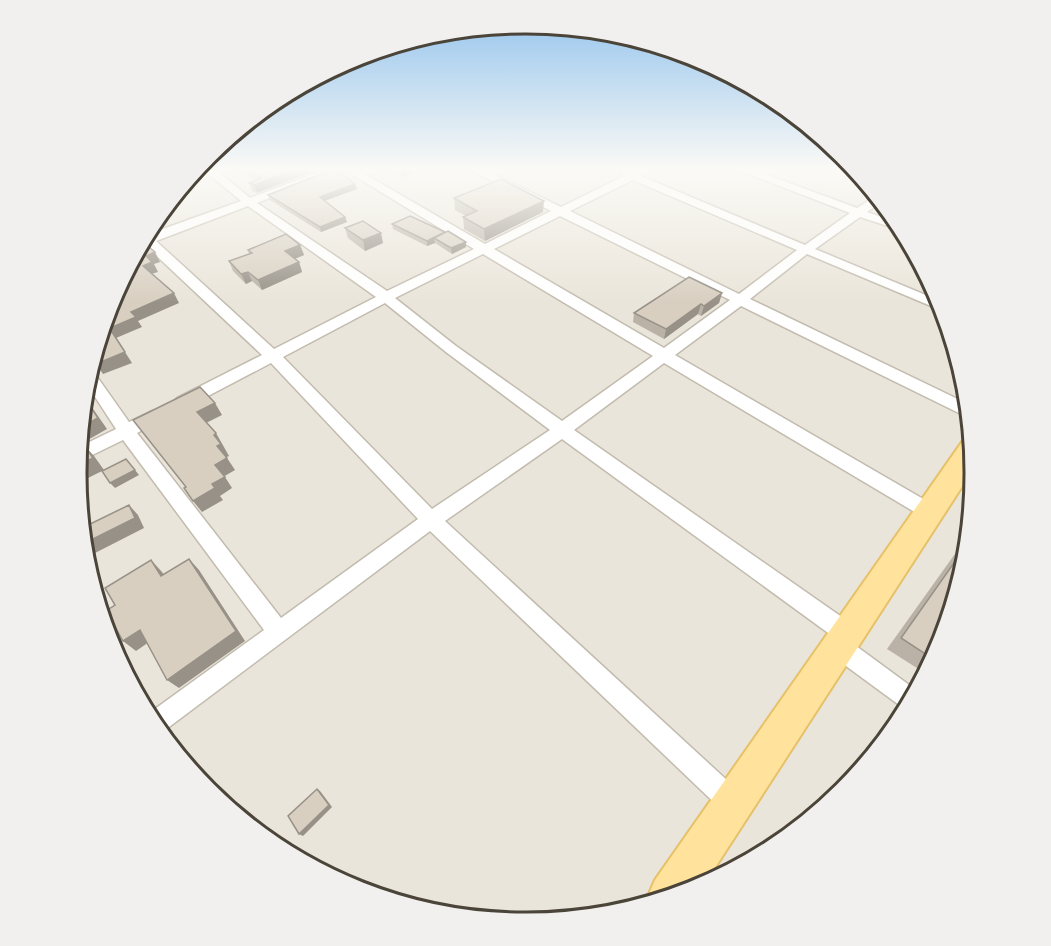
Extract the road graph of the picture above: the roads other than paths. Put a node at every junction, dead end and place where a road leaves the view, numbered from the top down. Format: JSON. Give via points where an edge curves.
{"nodes":[{"id":1,"x":216,"y":214,"type":"edge"},
{"id":2,"x":267,"y":214,"type":"edge"},
{"id":3,"x":424,"y":214,"type":"edge"},
{"id":4,"x":558,"y":214,"type":"edge"},
{"id":5,"x":570,"y":214,"type":"edge"},
{"id":6,"x":728,"y":214,"type":"edge"},
{"id":7,"x":860,"y":214,"type":"joint"},
{"id":8,"x":885,"y":223,"type":"edge"},
{"id":9,"x":157,"y":236,"type":"edge"},
{"id":10,"x":151,"y":246,"type":"edge"},
{"id":11,"x":485,"y":250,"type":"junction"},
{"id":12,"x":805,"y":250,"type":"junction"},
{"id":13,"x":386,"y":297,"type":"junction"},
{"id":14,"x":741,"y":299,"type":"junction"},
{"id":15,"x":930,"y":302,"type":"edge"},
{"id":16,"x":664,"y":355,"type":"junction"},
{"id":17,"x":273,"y":356,"type":"junction"},
{"id":18,"x":95,"y":386,"type":"edge"},
{"id":19,"x":959,"y":407,"type":"edge"},
{"id":20,"x":562,"y":430,"type":"junction"},
{"id":21,"x":126,"y":431,"type":"junction"},
{"id":22,"x":88,"y":450,"type":"edge"},
{"id":23,"x":964,"y":462,"type":"edge"},
{"id":24,"x":930,"y":512,"type":"junction"},
{"id":25,"x":430,"y":520,"type":"junction"},
{"id":26,"x":278,"y":631,"type":"junction"},
{"id":27,"x":843,"y":640,"type":"junction"},
{"id":28,"x":904,"y":694,"type":"edge"},
{"id":29,"x":162,"y":718,"type":"edge"},
{"id":30,"x":733,"y":803,"type":"junction"},
{"id":31,"x":680,"y":883,"type":"edge"}],
"edges":[{"from":1,"to":9,"type":"street"},
{"from":2,"to":13,"type":"street"},
{"from":3,"to":11,"type":"street"},
{"from":4,"to":11,"type":"street"},
{"from":5,"to":14,"type":"street"},
{"from":6,"to":12,"type":"street"},
{"from":7,"to":8,"type":"street"},
{"from":7,"to":12,"type":"street"},
{"from":10,"to":17,"type":"street"},
{"from":11,"to":13,"type":"street"},
{"from":11,"to":16,"type":"street"},
{"from":12,"to":14,"type":"street"},
{"from":12,"to":15,"type":"street"},
{"from":13,"to":17,"type":"street"},
{"from":13,"to":20,"type":"street"},
{"from":14,"to":16,"type":"street"},
{"from":14,"to":19,"type":"street"},
{"from":16,"to":20,"type":"street"},
{"from":16,"to":24,"type":"street"},
{"from":17,"to":21,"type":"street"},
{"from":17,"to":25,"type":"street"},
{"from":18,"to":21,"type":"street"},
{"from":20,"to":25,"type":"street"},
{"from":20,"to":27,"type":"street"},
{"from":21,"to":22,"type":"street"},
{"from":21,"to":26,"type":"street"},
{"from":23,"to":24,"type":"main road"},
{"from":24,"to":27,"type":"main road"},
{"from":25,"to":26,"type":"street"},
{"from":25,"to":30,"type":"street"},
{"from":26,"to":29,"type":"street"},
{"from":27,"to":28,"type":"street"},
{"from":27,"to":30,"type":"main road"},
{"from":30,"to":31,"type":"main road"}]}
